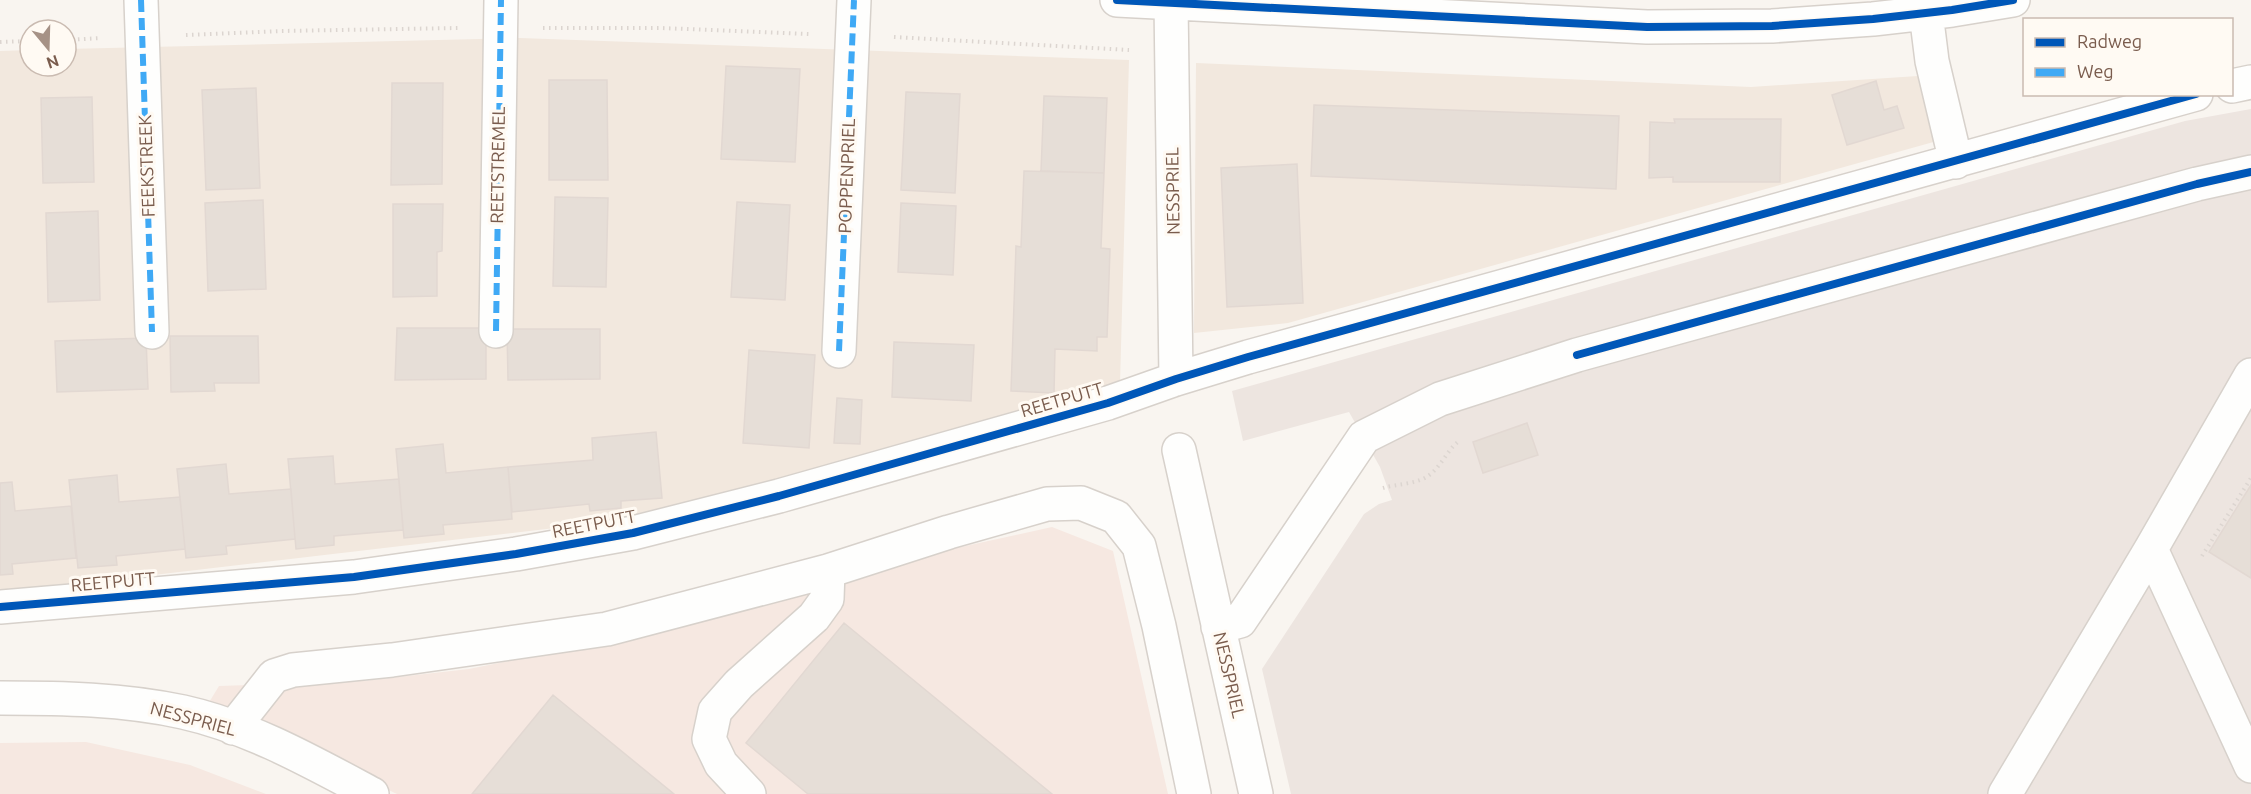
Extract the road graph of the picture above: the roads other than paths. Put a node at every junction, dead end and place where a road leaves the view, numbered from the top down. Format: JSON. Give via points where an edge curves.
{"nodes":[{"id":1,"x":141,"y":0,"type":"edge"},
{"id":2,"x":854,"y":0,"type":"edge"},
{"id":3,"x":1117,"y":0,"type":"edge"},
{"id":4,"x":2013,"y":0,"type":"edge"},
{"id":5,"x":1171,"y":2,"type":"junction"},
{"id":6,"x":1926,"y":13,"type":"junction"},
{"id":7,"x":501,"y":14,"type":"edge"},
{"id":8,"x":2251,"y":82,"type":"edge"},
{"id":9,"x":2233,"y":86,"type":"edge"},
{"id":10,"x":2189,"y":96,"type":"edge"},
{"id":11,"x":1956,"y":162,"type":"junction"},
{"id":12,"x":2251,"y":172,"type":"edge"},
{"id":13,"x":496,"y":331,"type":"dead end"},
{"id":14,"x":152,"y":332,"type":"dead end"},
{"id":15,"x":839,"y":351,"type":"dead end"},
{"id":16,"x":2251,"y":375,"type":"edge"},
{"id":17,"x":1176,"y":379,"type":"junction"},
{"id":18,"x":1179,"y":450,"type":"dead end"},
{"id":19,"x":2151,"y":549,"type":"junction"},
{"id":20,"x":828,"y":571,"type":"junction"},
{"id":21,"x":0,"y":607,"type":"edge"},
{"id":22,"x":1218,"y":627,"type":"junction"},
{"id":23,"x":0,"y":698,"type":"edge"},
{"id":24,"x":233,"y":728,"type":"junction"},
{"id":25,"x":2251,"y":766,"type":"edge"},
{"id":26,"x":372,"y":794,"type":"edge"},
{"id":27,"x":749,"y":794,"type":"edge"},
{"id":28,"x":1194,"y":794,"type":"edge"},
{"id":29,"x":1256,"y":794,"type":"edge"},
{"id":30,"x":2005,"y":794,"type":"edge"}],
"edges":[{"from":1,"to":14,"type":"street","name":"FEEKSTREEK"},
{"from":2,"to":15,"type":"street","name":"POPPENPRIEL"},
{"from":3,"to":5,"type":"street"},
{"from":4,"to":6,"type":"street"},
{"from":5,"to":6,"type":"street","via":[[1647,27],[1772,26]]},
{"from":5,"to":17,"type":"street","name":"NESSPRIEL"},
{"from":6,"to":11,"type":"street","via":[[1932,60]]},
{"from":7,"to":13,"type":"street","name":"REETSTREMEL"},
{"from":8,"to":9,"type":"street"},
{"from":10,"to":11,"type":"street","name":"REETPUTT"},
{"from":11,"to":17,"type":"street","name":"REETPUTT"},
{"from":12,"to":22,"type":"street","via":[[1577,356],[1440,399],[1364,437],[1240,621]]},
{"from":16,"to":19,"type":"street"},
{"from":17,"to":21,"type":"street","name":"REETPUTT","via":[[1085,410],[633,533],[354,577]]},
{"from":18,"to":22,"type":"street","name":"NESSPRIEL"},
{"from":19,"to":25,"type":"street"},
{"from":19,"to":30,"type":"street"},
{"from":20,"to":24,"type":"street","via":[[607,629],[293,670],[274,676]]},
{"from":20,"to":27,"type":"street","via":[[827,599],[814,617],[715,711],[709,739],[721,764]]},
{"from":20,"to":28,"type":"street","via":[[1047,504],[1081,502],[1116,517],[1139,546]]},
{"from":22,"to":29,"type":"street","name":"NESSPRIEL"},
{"from":23,"to":24,"type":"street","name":"NESSPRIEL","via":[[119,701],[184,712]]},
{"from":24,"to":26,"type":"street","name":"NESSPRIEL"}]}
